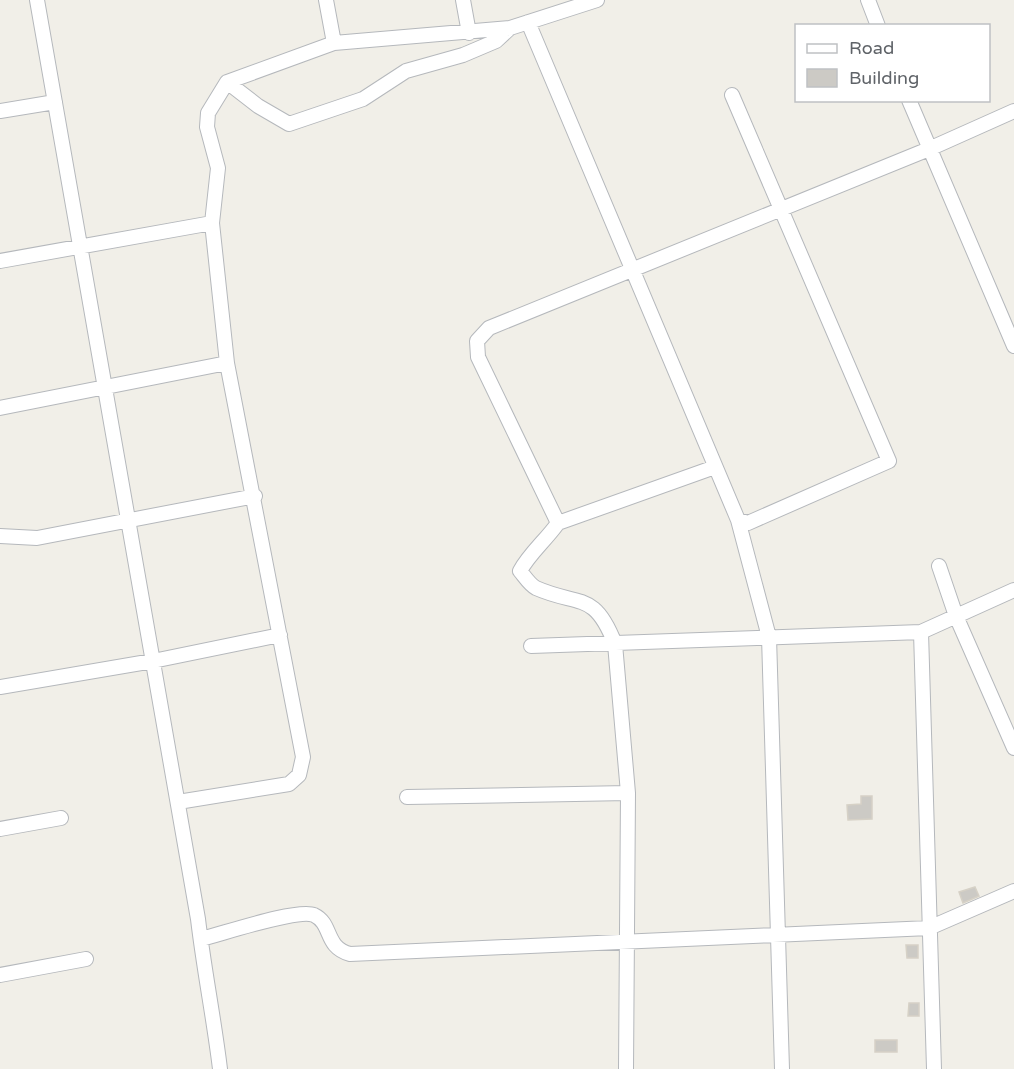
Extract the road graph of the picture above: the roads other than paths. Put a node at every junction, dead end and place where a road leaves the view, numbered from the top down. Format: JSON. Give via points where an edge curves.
{"nodes":[{"id":1,"x":37,"y":0,"type":"edge"},
{"id":2,"x":326,"y":0,"type":"edge"},
{"id":3,"x":463,"y":0,"type":"edge"},
{"id":4,"x":597,"y":0,"type":"edge"},
{"id":5,"x":868,"y":0,"type":"edge"},
{"id":6,"x":528,"y":22,"type":"junction"},
{"id":7,"x":877,"y":24,"type":"edge"},
{"id":8,"x":510,"y":28,"type":"junction"},
{"id":9,"x":469,"y":33,"type":"junction"},
{"id":10,"x":334,"y":43,"type":"junction"},
{"id":11,"x":227,"y":82,"type":"junction"},
{"id":12,"x":732,"y":95,"type":"dead end"},
{"id":13,"x":55,"y":102,"type":"junction"},
{"id":14,"x":910,"y":102,"type":"edge"},
{"id":15,"x":0,"y":111,"type":"edge"},
{"id":16,"x":1014,"y":111,"type":"edge"},
{"id":17,"x":929,"y":149,"type":"junction"},
{"id":18,"x":780,"y":209,"type":"junction"},
{"id":19,"x":212,"y":223,"type":"junction"},
{"id":20,"x":80,"y":248,"type":"junction"},
{"id":21,"x":0,"y":261,"type":"edge"},
{"id":22,"x":632,"y":268,"type":"junction"},
{"id":23,"x":1014,"y":346,"type":"edge"},
{"id":24,"x":227,"y":363,"type":"junction"},
{"id":25,"x":105,"y":386,"type":"junction"},
{"id":26,"x":0,"y":408,"type":"edge"},
{"id":27,"x":715,"y":467,"type":"junction"},
{"id":28,"x":255,"y":496,"type":"junction"},
{"id":29,"x":128,"y":520,"type":"junction"},
{"id":30,"x":738,"y":520,"type":"junction"},
{"id":31,"x":558,"y":523,"type":"junction"},
{"id":32,"x":0,"y":536,"type":"edge"},
{"id":33,"x":939,"y":566,"type":"dead end"},
{"id":34,"x":1014,"y":590,"type":"edge"},
{"id":35,"x":956,"y":616,"type":"junction"},
{"id":36,"x":921,"y":632,"type":"junction"},
{"id":37,"x":280,"y":635,"type":"junction"},
{"id":38,"x":769,"y":637,"type":"junction"},
{"id":39,"x":615,"y":644,"type":"junction"},
{"id":40,"x":531,"y":646,"type":"dead end"},
{"id":41,"x":153,"y":661,"type":"junction"},
{"id":42,"x":0,"y":687,"type":"edge"},
{"id":43,"x":1014,"y":748,"type":"edge"},
{"id":44,"x":628,"y":793,"type":"junction"},
{"id":45,"x":407,"y":797,"type":"dead end"},
{"id":46,"x":178,"y":802,"type":"junction"},
{"id":47,"x":61,"y":818,"type":"dead end"},
{"id":48,"x":0,"y":829,"type":"edge"},
{"id":49,"x":1014,"y":891,"type":"edge"},
{"id":50,"x":929,"y":928,"type":"junction"},
{"id":51,"x":778,"y":936,"type":"junction"},
{"id":52,"x":201,"y":939,"type":"junction"},
{"id":53,"x":626,"y":942,"type":"junction"},
{"id":54,"x":86,"y":959,"type":"dead end"},
{"id":55,"x":0,"y":975,"type":"edge"},
{"id":56,"x":220,"y":1069,"type":"edge"},
{"id":57,"x":626,"y":1069,"type":"edge"},
{"id":58,"x":782,"y":1069,"type":"edge"},
{"id":59,"x":934,"y":1069,"type":"edge"}],
"edges":[{"from":1,"to":13,"type":"street"},
{"from":2,"to":10,"type":"street"},
{"from":3,"to":9,"type":"street"},
{"from":4,"to":6,"type":"street"},
{"from":5,"to":7,"type":"street"},
{"from":6,"to":8,"type":"street"},
{"from":6,"to":22,"type":"street"},
{"from":8,"to":9,"type":"street"},
{"from":8,"to":11,"type":"street","via":[[496,41],[463,55],[406,71],[363,99],[289,124]]},
{"from":9,"to":10,"type":"street"},
{"from":10,"to":11,"type":"street"},
{"from":11,"to":19,"type":"street","via":[[208,113],[207,128],[218,168]]},
{"from":12,"to":18,"type":"street"},
{"from":13,"to":15,"type":"street"},
{"from":13,"to":20,"type":"street"},
{"from":14,"to":17,"type":"street"},
{"from":16,"to":17,"type":"street"},
{"from":17,"to":18,"type":"street"},
{"from":17,"to":23,"type":"street"},
{"from":18,"to":22,"type":"street"},
{"from":18,"to":30,"type":"street","via":[[889,460],[748,523]]},
{"from":19,"to":20,"type":"street"},
{"from":19,"to":24,"type":"street"},
{"from":20,"to":21,"type":"street"},
{"from":20,"to":25,"type":"street"},
{"from":22,"to":27,"type":"street"},
{"from":22,"to":31,"type":"street","via":[[489,328],[477,341],[478,357]]},
{"from":24,"to":25,"type":"street"},
{"from":24,"to":28,"type":"street"},
{"from":25,"to":26,"type":"street"},
{"from":25,"to":29,"type":"street"},
{"from":27,"to":30,"type":"street"},
{"from":27,"to":31,"type":"street"},
{"from":28,"to":29,"type":"street"},
{"from":28,"to":37,"type":"street"},
{"from":29,"to":32,"type":"street","via":[[38,538]]},
{"from":29,"to":41,"type":"street"},
{"from":30,"to":38,"type":"street"},
{"from":31,"to":39,"type":"street","via":[[542,546],[526,558],[520,572],[534,588],[578,598],[596,611]]},
{"from":33,"to":35,"type":"street"},
{"from":34,"to":35,"type":"street"},
{"from":35,"to":36,"type":"street"},
{"from":35,"to":43,"type":"street"},
{"from":36,"to":38,"type":"street"},
{"from":36,"to":50,"type":"street"},
{"from":37,"to":41,"type":"street"},
{"from":37,"to":46,"type":"street","via":[[303,757],[299,775],[289,784]]},
{"from":38,"to":39,"type":"street"},
{"from":38,"to":51,"type":"street"},
{"from":39,"to":40,"type":"street"},
{"from":39,"to":44,"type":"street"},
{"from":41,"to":42,"type":"street"},
{"from":41,"to":46,"type":"street"},
{"from":44,"to":45,"type":"street"},
{"from":44,"to":53,"type":"street"},
{"from":46,"to":52,"type":"street"},
{"from":47,"to":48,"type":"street"},
{"from":49,"to":50,"type":"street"},
{"from":50,"to":51,"type":"street"},
{"from":50,"to":59,"type":"street"},
{"from":51,"to":53,"type":"street"},
{"from":51,"to":58,"type":"street"},
{"from":52,"to":53,"type":"street","via":[[295,914],[314,915],[326,926],[339,951],[350,954]]},
{"from":52,"to":56,"type":"street"},
{"from":53,"to":57,"type":"street"},
{"from":54,"to":55,"type":"street"}]}
